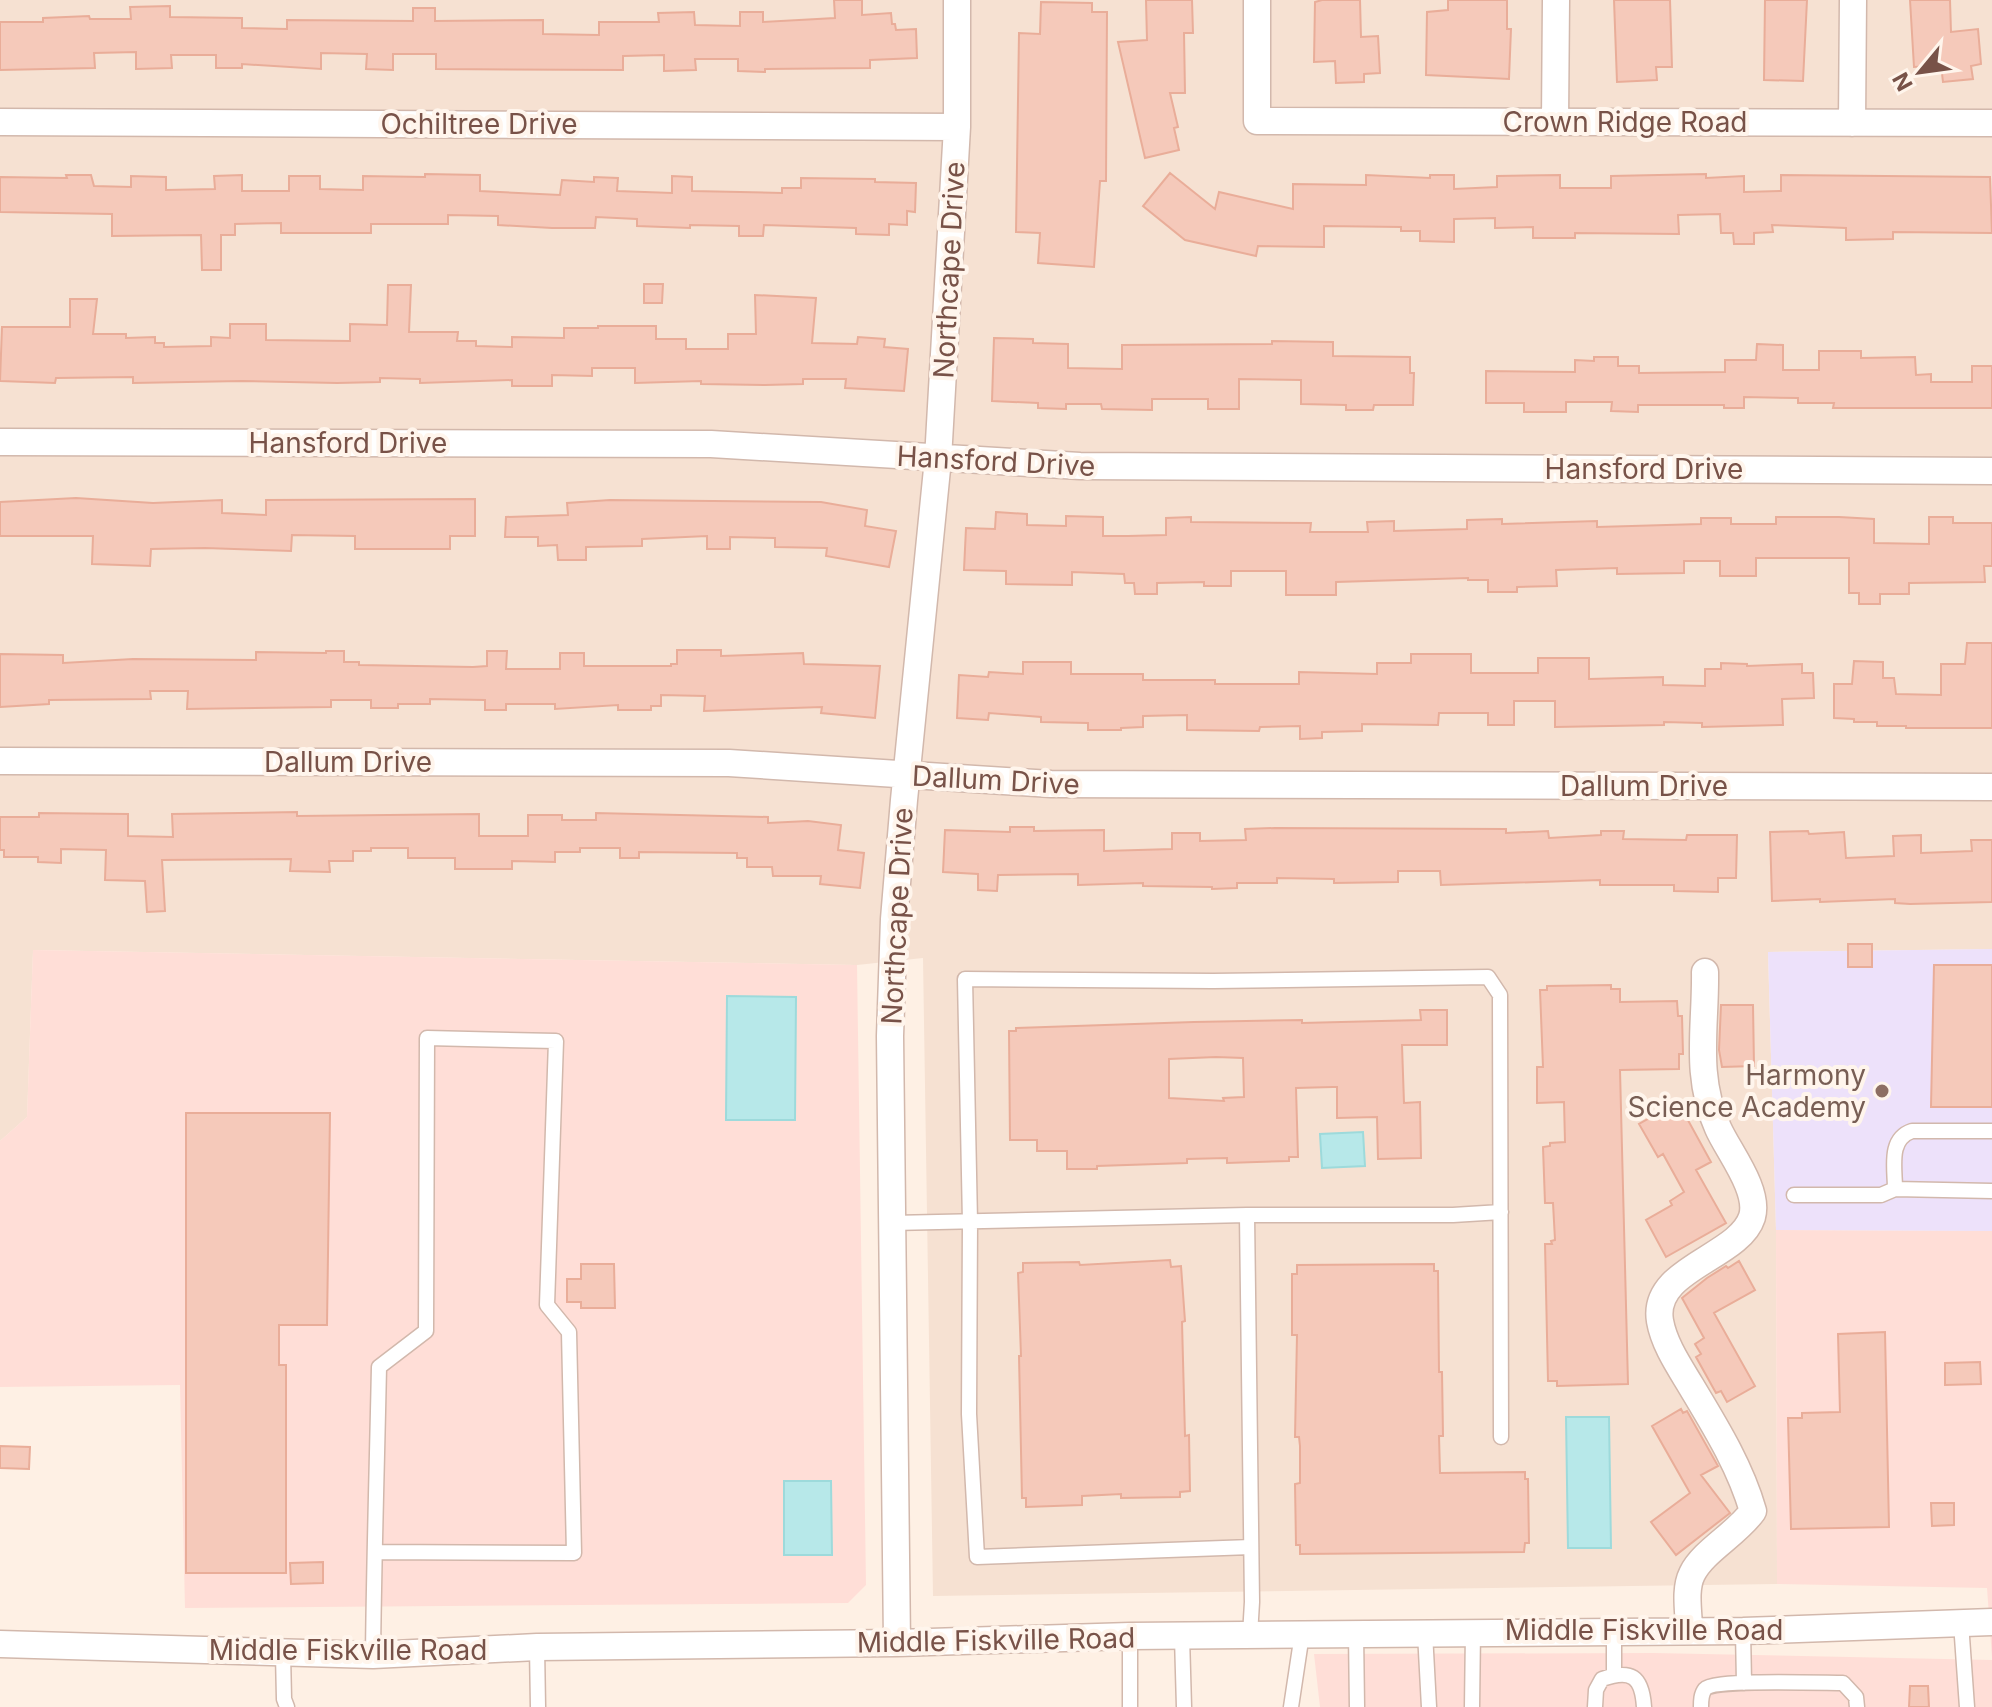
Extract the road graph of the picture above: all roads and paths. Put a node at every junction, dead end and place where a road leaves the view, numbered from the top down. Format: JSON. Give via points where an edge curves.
{"nodes":[{"id":1,"x":957,"y":0,"type":"edge"},
{"id":2,"x":1257,"y":0,"type":"edge"},
{"id":3,"x":1556,"y":0,"type":"edge"},
{"id":4,"x":1853,"y":0,"type":"edge"},
{"id":5,"x":1555,"y":121,"type":"junction"},
{"id":6,"x":0,"y":122,"type":"edge"},
{"id":7,"x":1852,"y":123,"type":"junction"},
{"id":8,"x":1992,"y":123,"type":"edge"},
{"id":9,"x":957,"y":127,"type":"junction"},
{"id":10,"x":0,"y":442,"type":"edge"},
{"id":11,"x":938,"y":459,"type":"junction"},
{"id":12,"x":1992,"y":471,"type":"edge"},
{"id":13,"x":0,"y":761,"type":"edge"},
{"id":14,"x":906,"y":775,"type":"junction"},
{"id":15,"x":1992,"y":787,"type":"edge"},
{"id":16,"x":1705,"y":972,"type":"dead end"},
{"id":17,"x":1992,"y":1131,"type":"edge"},
{"id":18,"x":1895,"y":1189,"type":"junction"},
{"id":19,"x":1992,"y":1191,"type":"edge"},
{"id":20,"x":1794,"y":1195,"type":"dead end"},
{"id":21,"x":1501,"y":1212,"type":"junction"},
{"id":22,"x":1247,"y":1215,"type":"junction"},
{"id":23,"x":970,"y":1222,"type":"junction"},
{"id":24,"x":892,"y":1223,"type":"junction"},
{"id":25,"x":1501,"y":1437,"type":"dead end"},
{"id":26,"x":1251,"y":1547,"type":"junction"},
{"id":27,"x":375,"y":1552,"type":"junction"},
{"id":28,"x":1992,"y":1622,"type":"edge"},
{"id":29,"x":1961,"y":1623,"type":"junction"},
{"id":30,"x":1689,"y":1630,"type":"junction"},
{"id":31,"x":1473,"y":1631,"type":"junction"},
{"id":32,"x":1614,"y":1631,"type":"junction"},
{"id":33,"x":1743,"y":1631,"type":"junction"},
{"id":34,"x":1356,"y":1633,"type":"junction"},
{"id":35,"x":1425,"y":1633,"type":"junction"},
{"id":36,"x":1302,"y":1634,"type":"junction"},
{"id":37,"x":1250,"y":1635,"type":"junction"},
{"id":38,"x":1130,"y":1636,"type":"junction"},
{"id":39,"x":1182,"y":1637,"type":"junction"},
{"id":40,"x":897,"y":1643,"type":"junction"},
{"id":41,"x":0,"y":1644,"type":"edge"},
{"id":42,"x":537,"y":1647,"type":"junction"},
{"id":43,"x":283,"y":1654,"type":"junction"},
{"id":44,"x":373,"y":1655,"type":"junction"},
{"id":45,"x":1614,"y":1675,"type":"junction"},
{"id":46,"x":1744,"y":1683,"type":"junction"},
{"id":47,"x":287,"y":1707,"type":"edge"},
{"id":48,"x":538,"y":1707,"type":"edge"},
{"id":49,"x":1130,"y":1707,"type":"edge"},
{"id":50,"x":1184,"y":1707,"type":"edge"},
{"id":51,"x":1291,"y":1707,"type":"edge"},
{"id":52,"x":1357,"y":1707,"type":"edge"},
{"id":53,"x":1429,"y":1707,"type":"edge"},
{"id":54,"x":1472,"y":1707,"type":"edge"},
{"id":55,"x":1595,"y":1707,"type":"edge"},
{"id":56,"x":1644,"y":1707,"type":"edge"},
{"id":57,"x":1701,"y":1707,"type":"edge"},
{"id":58,"x":1857,"y":1707,"type":"edge"},
{"id":59,"x":1967,"y":1707,"type":"edge"}],
"edges":[{"from":1,"to":9,"type":"street","name":"Northcape Drive"},
{"from":2,"to":5,"type":"street","name":"Crown Ridge Road","via":[[1257,121]]},
{"from":3,"to":5,"type":"street"},
{"from":4,"to":7,"type":"street"},
{"from":5,"to":7,"type":"street","name":"Crown Ridge Road"},
{"from":6,"to":9,"type":"street","name":"Ochiltree Drive"},
{"from":7,"to":8,"type":"street","name":"Crown Ridge Road"},
{"from":9,"to":11,"type":"street","name":"Northcape Drive"},
{"from":10,"to":11,"type":"street","name":"Hansford Drive","via":[[711,444]]},
{"from":11,"to":12,"type":"street","name":"Hansford Drive","via":[[1096,466]]},
{"from":11,"to":14,"type":"street","name":"Northcape Drive"},
{"from":13,"to":14,"type":"street","name":"Dallum Drive","via":[[729,763]]},
{"from":14,"to":15,"type":"street","name":"Dallum Drive","via":[[1051,784]]},
{"from":14,"to":24,"type":"street","name":"Northcape Drive","via":[[890,1036]]},
{"from":16,"to":30,"type":"street","via":[[1701,1049],[1706,1096],[1745,1179],[1754,1211],[1735,1239],[1679,1277],[1663,1295],[1659,1318],[1668,1347],[1745,1483],[1753,1511],[1692,1573]]},
{"from":17,"to":18,"type":"lane","via":[[1904,1134],[1895,1144]]},
{"from":18,"to":19,"type":"lane"},
{"from":18,"to":20,"type":"lane","via":[[1881,1195]]},
{"from":21,"to":22,"type":"lane"},
{"from":21,"to":23,"type":"lane","via":[[1500,995],[1488,977],[965,979]]},
{"from":21,"to":25,"type":"lane"},
{"from":22,"to":23,"type":"lane"},
{"from":22,"to":26,"type":"lane"},
{"from":23,"to":24,"type":"lane"},
{"from":23,"to":26,"type":"lane","via":[[969,1414],[977,1557]]},
{"from":24,"to":40,"type":"street","name":"Northcape Drive"},
{"from":26,"to":37,"type":"lane"},
{"from":27,"to":27,"type":"lane","via":[[379,1367],[426,1331],[427,1038],[556,1041],[547,1305],[569,1332],[574,1553]]},
{"from":27,"to":44,"type":"lane"},
{"from":28,"to":29,"type":"street","name":"Middle Fiskville Road"},
{"from":29,"to":33,"type":"street","name":"Middle Fiskville Road"},
{"from":29,"to":59,"type":"lane"},
{"from":30,"to":32,"type":"street","name":"Middle Fiskville Road"},
{"from":30,"to":33,"type":"street","name":"Middle Fiskville Road"},
{"from":31,"to":32,"type":"street","name":"Middle Fiskville Road"},
{"from":31,"to":35,"type":"street","name":"Middle Fiskville Road"},
{"from":31,"to":54,"type":"lane"},
{"from":32,"to":45,"type":"lane"},
{"from":33,"to":46,"type":"lane"},
{"from":34,"to":35,"type":"street","name":"Middle Fiskville Road"},
{"from":34,"to":36,"type":"street","name":"Middle Fiskville Road"},
{"from":34,"to":52,"type":"lane"},
{"from":35,"to":53,"type":"lane"},
{"from":36,"to":37,"type":"street","name":"Middle Fiskville Road"},
{"from":36,"to":51,"type":"lane"},
{"from":37,"to":39,"type":"street","name":"Middle Fiskville Road"},
{"from":38,"to":39,"type":"street","name":"Middle Fiskville Road"},
{"from":38,"to":40,"type":"street","name":"Middle Fiskville Road"},
{"from":38,"to":49,"type":"lane"},
{"from":39,"to":50,"type":"lane"},
{"from":40,"to":42,"type":"street","name":"Middle Fiskville Road"},
{"from":41,"to":43,"type":"street","name":"Middle Fiskville Road"},
{"from":42,"to":44,"type":"street","name":"Middle Fiskville Road"},
{"from":42,"to":48,"type":"lane"},
{"from":43,"to":44,"type":"street","name":"Middle Fiskville Road"},
{"from":43,"to":47,"type":"lane"},
{"from":45,"to":55,"type":"lane","via":[[1602,1679]]},
{"from":45,"to":56,"type":"lane","via":[[1638,1680]]},
{"from":46,"to":57,"type":"lane","via":[[1705,1688]]},
{"from":46,"to":58,"type":"lane","via":[[1843,1683],[1852,1689]]}]}
